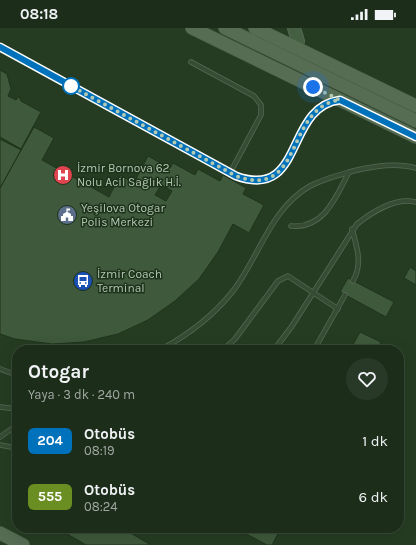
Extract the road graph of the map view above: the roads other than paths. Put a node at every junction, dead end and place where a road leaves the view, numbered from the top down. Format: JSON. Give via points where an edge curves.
{"nodes":[{"id":1,"x":192,"y":28,"type":"edge"},
{"id":2,"x":225,"y":28,"type":"edge"},
{"id":3,"x":255,"y":28,"type":"edge"},
{"id":4,"x":270,"y":28,"type":"edge"},
{"id":5,"x":294,"y":28,"type":"edge"},
{"id":6,"x":298,"y":41,"type":"junction"},
{"id":7,"x":0,"y":47,"type":"edge"},
{"id":8,"x":191,"y":62,"type":"dead end"},
{"id":9,"x":416,"y":98,"type":"edge"},
{"id":10,"x":340,"y":100,"type":"junction"},
{"id":11,"x":416,"y":106,"type":"edge"},
{"id":12,"x":416,"y":121,"type":"edge"},
{"id":13,"x":416,"y":137,"type":"edge"},
{"id":14,"x":416,"y":168,"type":"edge"},
{"id":15,"x":349,"y":172,"type":"junction"},
{"id":16,"x":230,"y":173,"type":"junction"},
{"id":17,"x":416,"y":202,"type":"edge"},
{"id":18,"x":291,"y":226,"type":"dead end"},
{"id":19,"x":352,"y":230,"type":"junction"},
{"id":20,"x":353,"y":281,"type":"dead end"},
{"id":21,"x":314,"y":292,"type":"junction"},
{"id":22,"x":345,"y":295,"type":"dead end"},
{"id":23,"x":338,"y":309,"type":"junction"},
{"id":24,"x":169,"y":345,"type":"edge"},
{"id":25,"x":228,"y":345,"type":"edge"},
{"id":26,"x":277,"y":345,"type":"edge"},
{"id":27,"x":317,"y":345,"type":"edge"},
{"id":28,"x":0,"y":369,"type":"edge"},
{"id":29,"x":12,"y":373,"type":"edge"},
{"id":30,"x":0,"y":407,"type":"edge"},
{"id":31,"x":12,"y":408,"type":"edge"},
{"id":32,"x":12,"y":429,"type":"edge"},
{"id":33,"x":0,"y":437,"type":"edge"},
{"id":34,"x":0,"y":444,"type":"edge"},
{"id":35,"x":12,"y":447,"type":"edge"},
{"id":36,"x":0,"y":533,"type":"edge"},
{"id":37,"x":23,"y":545,"type":"edge"}],
"edges":[{"from":1,"to":10,"type":"main road"},
{"from":2,"to":12,"type":"main road"},
{"from":3,"to":11,"type":"main road"},
{"from":4,"to":6,"type":"main road"},
{"from":5,"to":6,"type":"main road"},
{"from":6,"to":9,"type":"main road"},
{"from":7,"to":16,"type":"lane"},
{"from":8,"to":16,"type":"lane","via":[[254,96],[261,105],[261,115]]},
{"from":10,"to":13,"type":"main road"},
{"from":10,"to":16,"type":"lane","via":[[326,103],[316,111],[277,174],[267,180],[258,181],[245,180]]},
{"from":14,"to":15,"type":"lane","via":[[400,165],[383,166]]},
{"from":15,"to":18,"type":"lane","via":[[321,218],[305,226]]},
{"from":15,"to":24,"type":"lane","via":[[311,185],[289,202],[277,217],[245,273],[215,312]]},
{"from":17,"to":19,"type":"lane","via":[[393,204],[363,219]]},
{"from":19,"to":20,"type":"lane","via":[[360,257]]},
{"from":19,"to":21,"type":"lane"},
{"from":21,"to":23,"type":"lane"},
{"from":21,"to":25,"type":"lane","via":[[288,276],[278,281]]},
{"from":21,"to":26,"type":"lane"},
{"from":22,"to":23,"type":"lane"},
{"from":23,"to":27,"type":"lane"},
{"from":28,"to":29,"type":"lane"},
{"from":30,"to":31,"type":"lane"},
{"from":32,"to":33,"type":"lane"},
{"from":34,"to":35,"type":"lane"},
{"from":36,"to":37,"type":"main road"}]}
